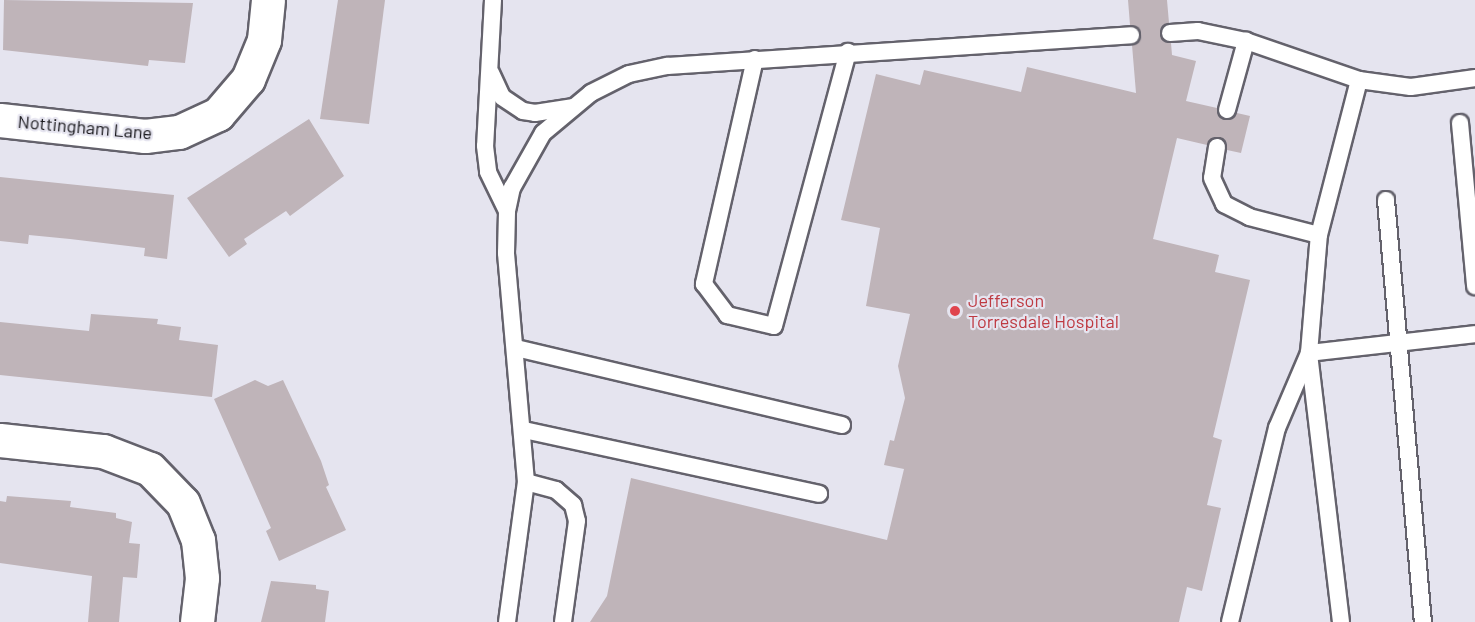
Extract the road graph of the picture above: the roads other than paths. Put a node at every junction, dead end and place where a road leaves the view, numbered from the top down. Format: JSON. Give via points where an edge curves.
{"nodes":[{"id":1,"x":268,"y":0,"type":"edge"},
{"id":2,"x":493,"y":0,"type":"edge"},
{"id":3,"x":1170,"y":33,"type":"dead end"},
{"id":4,"x":1131,"y":35,"type":"dead end"},
{"id":5,"x":1246,"y":41,"type":"junction"},
{"id":6,"x":848,"y":52,"type":"junction"},
{"id":7,"x":755,"y":58,"type":"junction"},
{"id":8,"x":489,"y":67,"type":"junction"},
{"id":9,"x":1475,"y":78,"type":"edge"},
{"id":10,"x":1359,"y":80,"type":"junction"},
{"id":11,"x":574,"y":106,"type":"junction"},
{"id":12,"x":1227,"y":110,"type":"dead end"},
{"id":13,"x":0,"y":120,"type":"edge"},
{"id":14,"x":1460,"y":123,"type":"dead end"},
{"id":15,"x":1217,"y":147,"type":"dead end"},
{"id":16,"x":1386,"y":200,"type":"dead end"},
{"id":17,"x":507,"y":211,"type":"junction"},
{"id":18,"x":1319,"y":235,"type":"junction"},
{"id":19,"x":1475,"y":286,"type":"edge"},
{"id":20,"x":1475,"y":334,"type":"edge"},
{"id":21,"x":1399,"y":342,"type":"junction"},
{"id":22,"x":516,"y":348,"type":"junction"},
{"id":23,"x":1309,"y":352,"type":"junction"},
{"id":24,"x":842,"y":425,"type":"dead end"},
{"id":25,"x":524,"y":430,"type":"junction"},
{"id":26,"x":0,"y":440,"type":"edge"},
{"id":27,"x":526,"y":482,"type":"junction"},
{"id":28,"x":819,"y":494,"type":"dead end"},
{"id":29,"x":1232,"y":621,"type":"edge"},
{"id":30,"x":197,"y":622,"type":"edge"},
{"id":31,"x":507,"y":622,"type":"edge"},
{"id":32,"x":563,"y":622,"type":"edge"},
{"id":33,"x":1341,"y":622,"type":"edge"},
{"id":34,"x":1423,"y":622,"type":"edge"}],
"edges":[{"from":1,"to":13,"type":"street","name":"Nottingham Lane","via":[[264,40],[248,79],[218,114],[179,132],[145,136]]},
{"from":2,"to":8,"type":"lane"},
{"from":3,"to":5,"type":"lane","via":[[1198,31]]},
{"from":4,"to":6,"type":"lane"},
{"from":5,"to":10,"type":"lane"},
{"from":5,"to":12,"type":"lane"},
{"from":6,"to":7,"type":"lane"},
{"from":6,"to":7,"type":"lane","via":[[774,326],[727,315],[704,284]]},
{"from":7,"to":11,"type":"lane","via":[[668,66],[629,74]]},
{"from":8,"to":11,"type":"lane","via":[[502,97],[517,108],[535,113]]},
{"from":8,"to":17,"type":"lane","via":[[485,146],[488,172]]},
{"from":9,"to":10,"type":"lane","via":[[1411,87]]},
{"from":10,"to":18,"type":"lane"},
{"from":11,"to":17,"type":"lane","via":[[543,133],[512,188]]},
{"from":14,"to":19,"type":"lane"},
{"from":15,"to":18,"type":"lane","via":[[1212,178],[1224,204],[1249,217]]},
{"from":16,"to":21,"type":"lane"},
{"from":17,"to":22,"type":"lane","via":[[506,253]]},
{"from":18,"to":23,"type":"lane"},
{"from":20,"to":21,"type":"lane"},
{"from":21,"to":23,"type":"lane"},
{"from":21,"to":34,"type":"lane"},
{"from":22,"to":24,"type":"lane"},
{"from":22,"to":25,"type":"lane"},
{"from":23,"to":29,"type":"lane","via":[[1277,428]]},
{"from":23,"to":33,"type":"lane"},
{"from":25,"to":27,"type":"lane"},
{"from":25,"to":28,"type":"lane"},
{"from":26,"to":30,"type":"street","via":[[103,451],[150,469],[183,503],[198,540],[202,578]]},
{"from":27,"to":31,"type":"lane"},
{"from":27,"to":32,"type":"lane","via":[[556,490],[573,505],[577,521]]}]}
